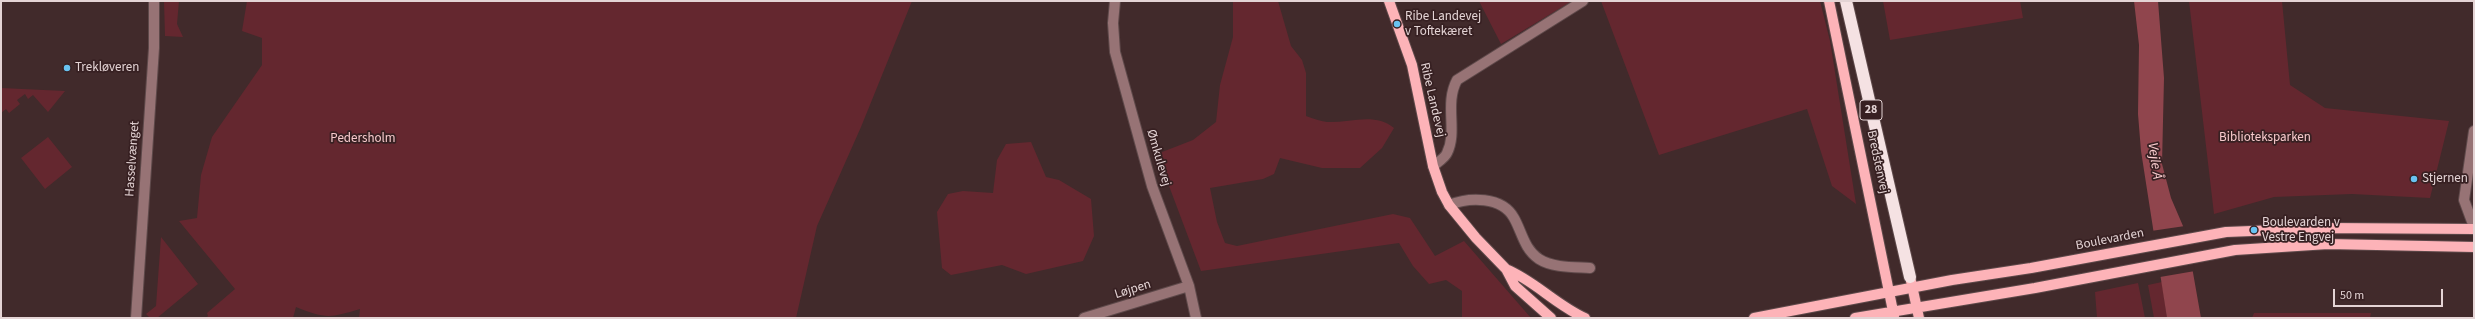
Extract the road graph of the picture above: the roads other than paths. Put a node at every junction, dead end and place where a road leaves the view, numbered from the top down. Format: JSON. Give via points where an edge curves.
{"nodes":[{"id":1,"x":154,"y":1,"type":"edge"},
{"id":2,"x":1115,"y":1,"type":"edge"},
{"id":3,"x":1389,"y":1,"type":"edge"},
{"id":4,"x":1583,"y":1,"type":"edge"},
{"id":5,"x":1830,"y":1,"type":"edge"},
{"id":6,"x":1846,"y":1,"type":"edge"},
{"id":7,"x":2474,"y":131,"type":"edge"},
{"id":8,"x":1433,"y":166,"type":"junction"},
{"id":9,"x":1450,"y":205,"type":"junction"},
{"id":10,"x":2474,"y":228,"type":"edge"},
{"id":11,"x":2474,"y":247,"type":"edge"},
{"id":12,"x":1590,"y":268,"type":"dead end"},
{"id":13,"x":1506,"y":269,"type":"junction"},
{"id":14,"x":1911,"y":282,"type":"junction"},
{"id":15,"x":1189,"y":286,"type":"junction"},
{"id":16,"x":1888,"y":287,"type":"junction"},
{"id":17,"x":1917,"y":307,"type":"junction"},
{"id":18,"x":1570,"y":315,"type":"edge"},
{"id":19,"x":1893,"y":315,"type":"edge"},
{"id":20,"x":136,"y":318,"type":"edge"},
{"id":21,"x":1084,"y":318,"type":"edge"},
{"id":22,"x":1196,"y":318,"type":"edge"},
{"id":23,"x":1551,"y":318,"type":"edge"},
{"id":24,"x":1585,"y":318,"type":"edge"},
{"id":25,"x":1754,"y":318,"type":"edge"},
{"id":26,"x":1855,"y":318,"type":"edge"},
{"id":27,"x":1919,"y":318,"type":"edge"}],
"edges":[{"from":1,"to":20,"type":"street","name":"Hasselvænget","via":[[154,48]]},
{"from":2,"to":15,"type":"street","name":"Ømkulevej","via":[[1115,52],[1152,186]]},
{"from":3,"to":8,"type":"main road","name":"Ribe Landevej","via":[[1412,65]]},
{"from":4,"to":8,"type":"street","via":[[1457,80],[1451,91],[1451,139],[1447,154]]},
{"from":5,"to":16,"type":"main road","name":"Bredstenvej","number":"28"},
{"from":6,"to":14,"type":"highway","name":"Bredstenvej","number":"28"},
{"from":7,"to":10,"type":"street","via":[[2464,200]]},
{"from":8,"to":9,"type":"main road","name":"Ribe Landevej"},
{"from":9,"to":12,"type":"street","via":[[1477,199],[1503,207],[1513,216],[1528,249],[1540,260],[1552,265]]},
{"from":9,"to":13,"type":"main road","name":"Ribe Landevej","via":[[1476,238]]},
{"from":10,"to":14,"type":"main road","name":"Boulevarden","via":[[2267,229],[2226,232],[2031,268]]},
{"from":11,"to":17,"type":"main road","via":[[2328,244],[2235,250],[2035,288]]},
{"from":13,"to":18,"type":"main road","name":"Ribe Landevej","via":[[1523,276]]},
{"from":13,"to":23,"type":"main road","name":"Ribe Landevej","via":[[1515,286]]},
{"from":14,"to":16,"type":"main road","name":"Boulevarden"},
{"from":14,"to":17,"type":"main road","number":"28"},
{"from":15,"to":21,"type":"street","name":"Løjpen"},
{"from":15,"to":22,"type":"street","name":"Ømkulevej"},
{"from":16,"to":19,"type":"main road","number":"28"},
{"from":16,"to":25,"type":"main road","name":"Boulevarden"},
{"from":17,"to":19,"type":"main road"},
{"from":17,"to":27,"type":"main road","number":"28"},
{"from":18,"to":24,"type":"main road"},
{"from":19,"to":26,"type":"main road"}]}
